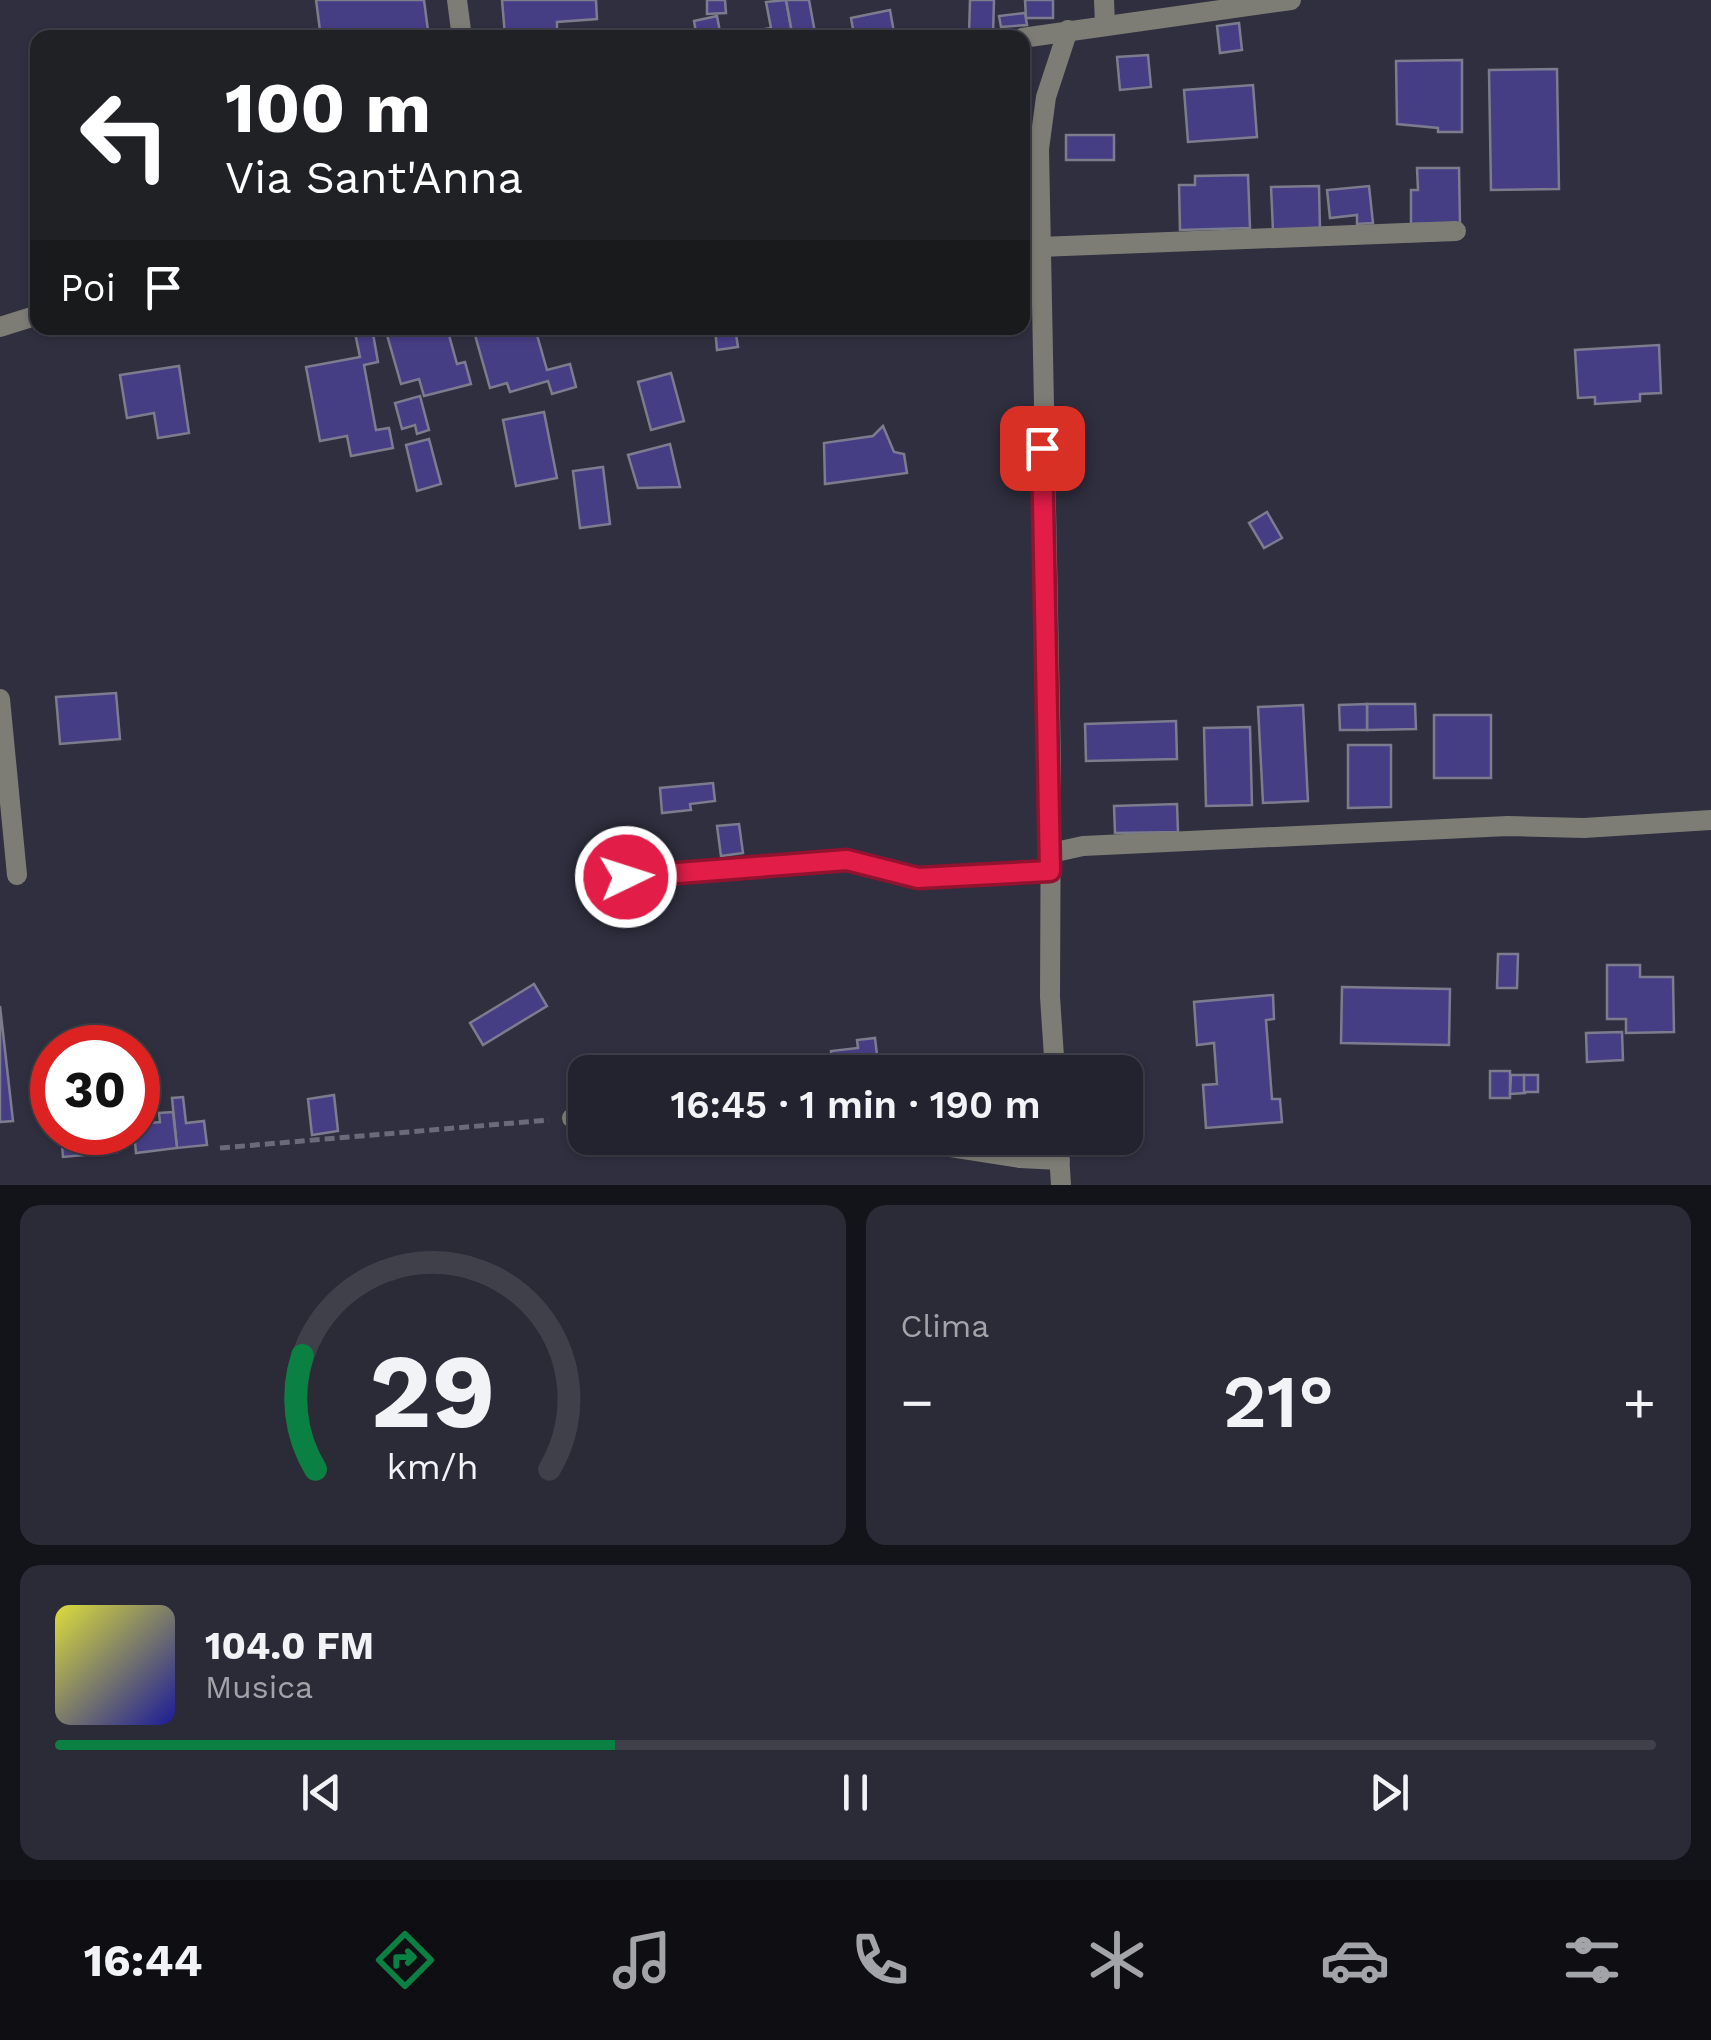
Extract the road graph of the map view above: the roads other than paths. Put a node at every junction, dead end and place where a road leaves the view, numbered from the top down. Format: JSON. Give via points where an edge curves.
{"nodes":[{"id":1,"x":457,"y":0,"type":"edge"},
{"id":2,"x":1104,"y":0,"type":"edge"},
{"id":3,"x":1291,"y":0,"type":"edge"},
{"id":4,"x":1105,"y":24,"type":"junction"},
{"id":5,"x":461,"y":30,"type":"edge"},
{"id":6,"x":1068,"y":30,"type":"junction"},
{"id":7,"x":1030,"y":37,"type":"edge"},
{"id":8,"x":1456,"y":231,"type":"dead end"},
{"id":9,"x":1039,"y":247,"type":"junction"},
{"id":10,"x":30,"y":317,"type":"edge"},
{"id":11,"x":0,"y":327,"type":"edge"},
{"id":12,"x":0,"y":699,"type":"edge"},
{"id":13,"x":1711,"y":820,"type":"edge"},
{"id":14,"x":1050,"y":862,"type":"junction"},
{"id":15,"x":17,"y":874,"type":"dead end"},
{"id":16,"x":626,"y":877,"type":"dead end"},
{"id":17,"x":1053,"y":1055,"type":"edge"},
{"id":18,"x":1001,"y":1155,"type":"edge"},
{"id":19,"x":1060,"y":1155,"type":"edge"},
{"id":20,"x":1060,"y":1160,"type":"junction"},
{"id":21,"x":1061,"y":1185,"type":"edge"}],
"edges":[{"from":1,"to":5,"type":"street"},
{"from":2,"to":4,"type":"street"},
{"from":3,"to":4,"type":"street"},
{"from":4,"to":6,"type":"street"},
{"from":6,"to":7,"type":"street"},
{"from":6,"to":9,"type":"street","via":[[1041,132]]},
{"from":8,"to":9,"type":"street"},
{"from":9,"to":14,"type":"street"},
{"from":10,"to":11,"type":"street"},
{"from":12,"to":15,"type":"street"},
{"from":13,"to":14,"type":"street","via":[[1083,846]]},
{"from":14,"to":16,"type":"street","via":[[918,878],[847,860]]},
{"from":14,"to":17,"type":"street"},
{"from":18,"to":20,"type":"street"},
{"from":19,"to":20,"type":"street"},
{"from":20,"to":21,"type":"street"}]}
